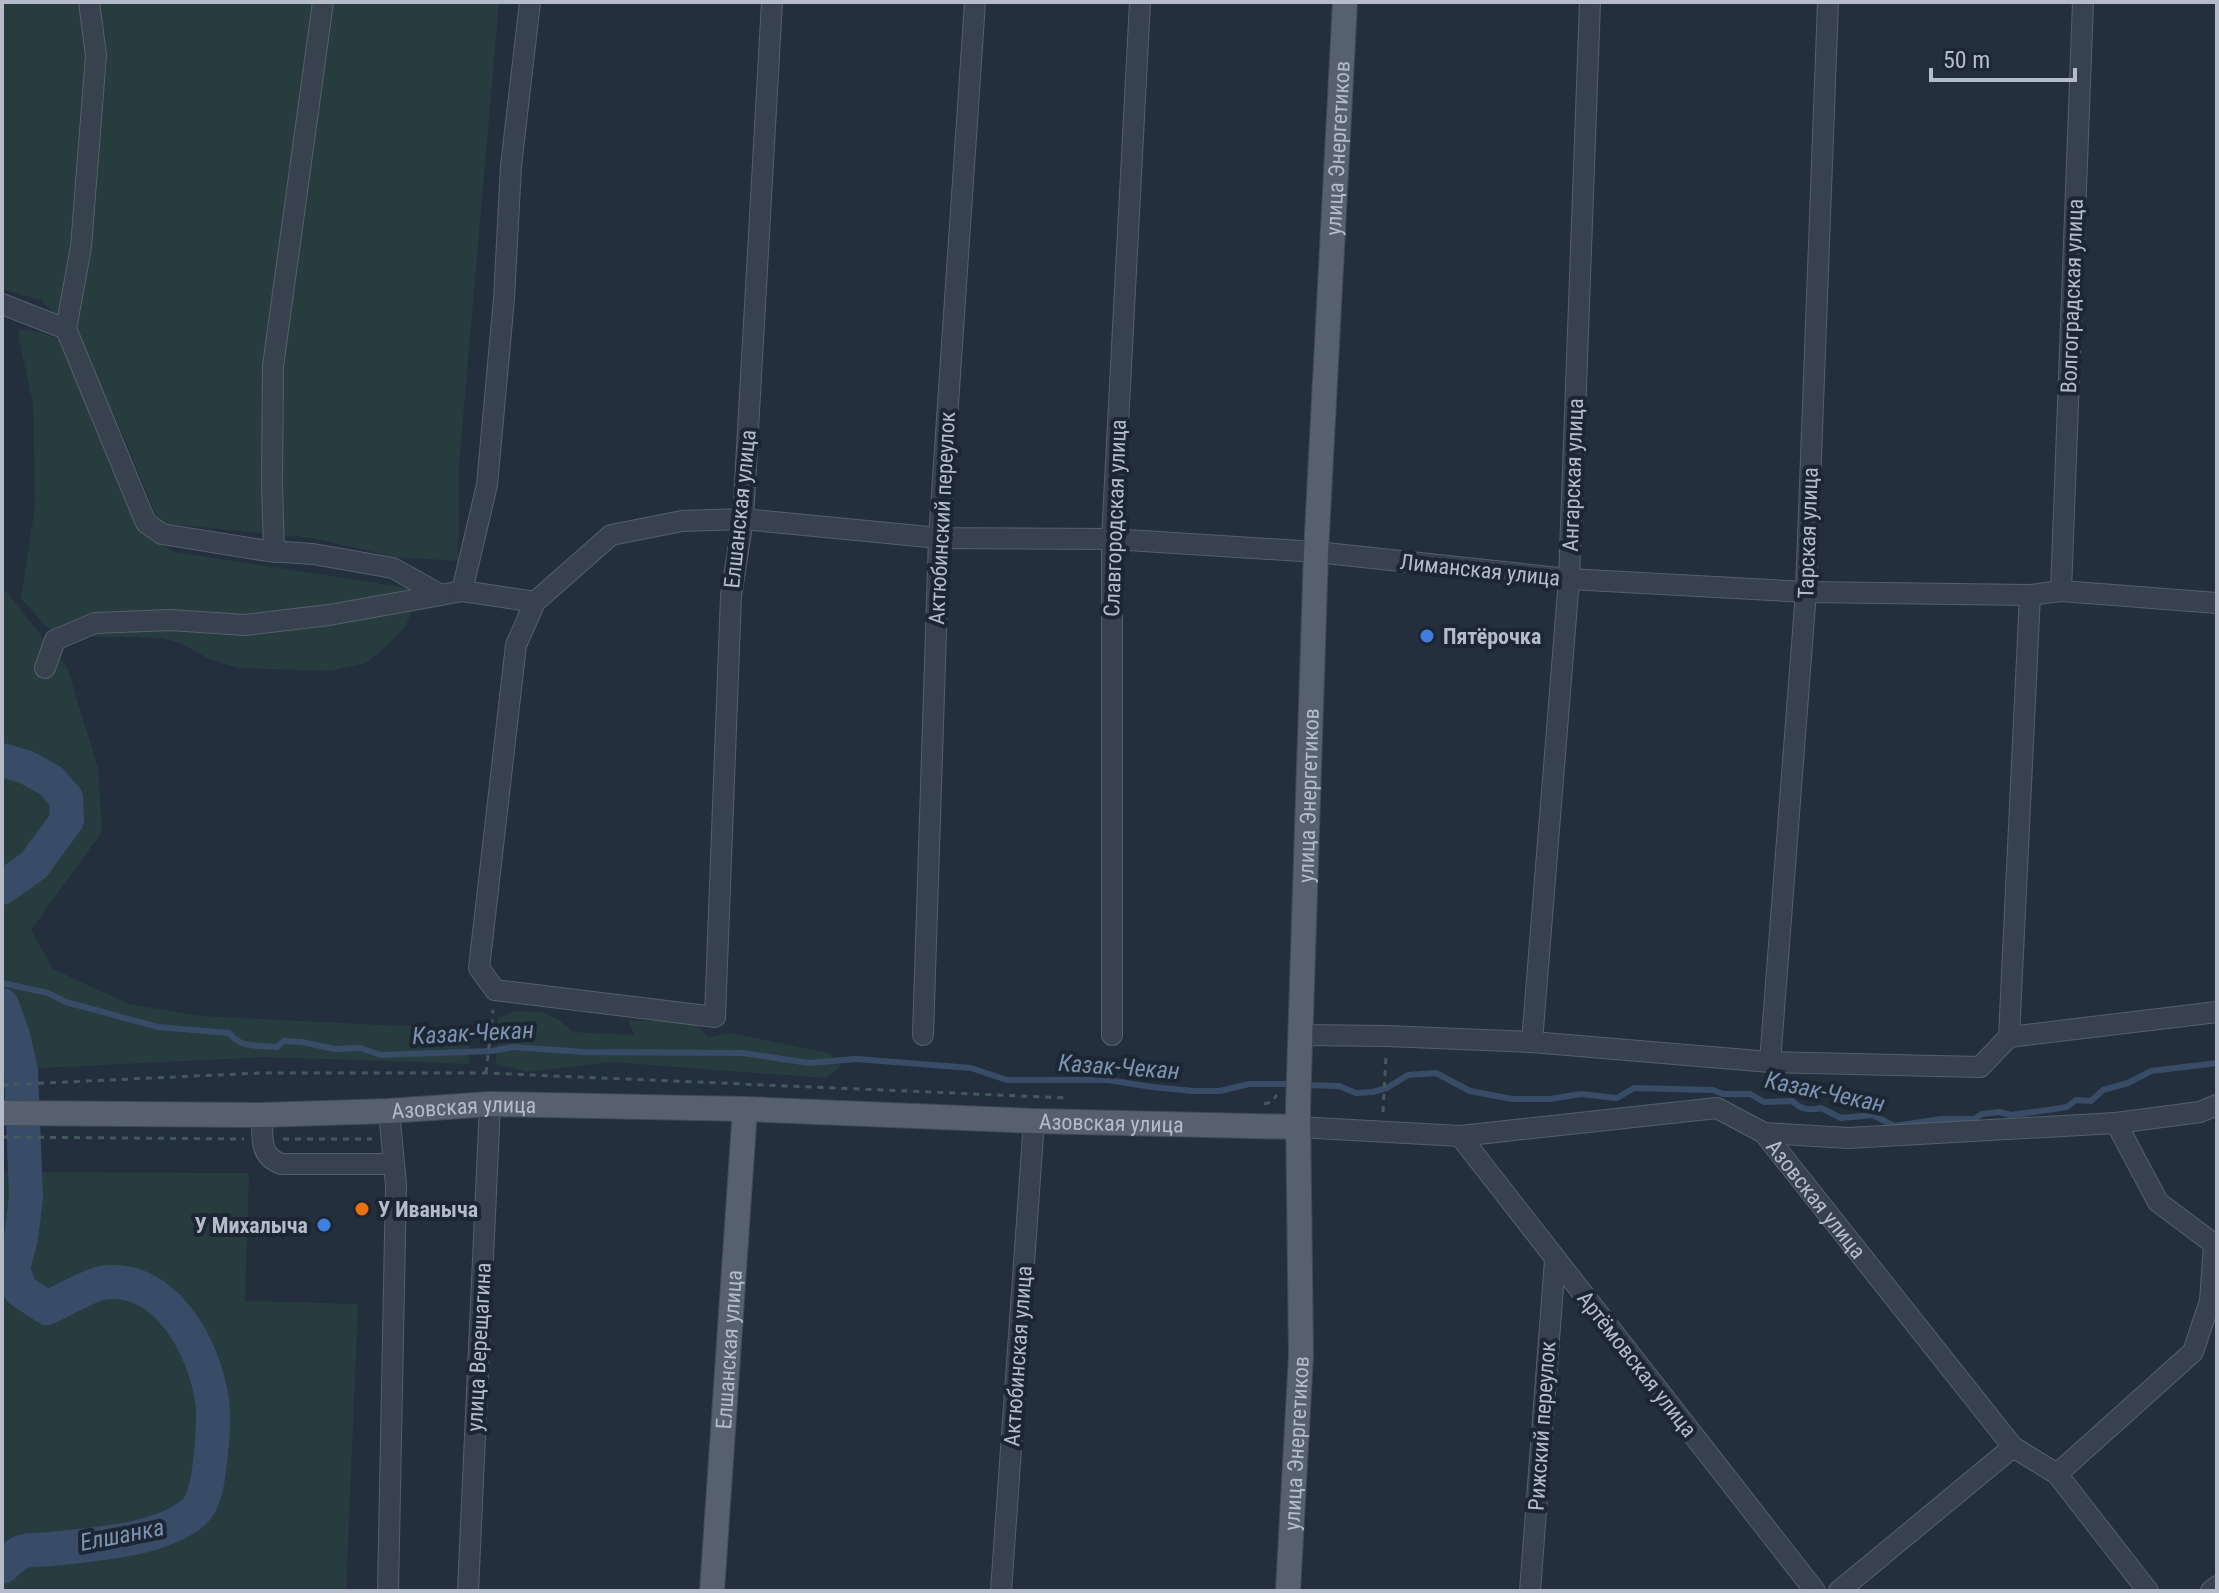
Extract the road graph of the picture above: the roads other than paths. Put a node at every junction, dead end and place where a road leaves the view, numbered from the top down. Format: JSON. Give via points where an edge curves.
{"nodes":[{"id":1,"x":89,"y":2,"type":"edge"},
{"id":2,"x":323,"y":2,"type":"edge"},
{"id":3,"x":530,"y":2,"type":"edge"},
{"id":4,"x":772,"y":2,"type":"edge"},
{"id":5,"x":975,"y":2,"type":"edge"},
{"id":6,"x":1140,"y":2,"type":"edge"},
{"id":7,"x":1345,"y":2,"type":"edge"},
{"id":8,"x":1590,"y":2,"type":"edge"},
{"id":9,"x":1828,"y":2,"type":"edge"},
{"id":10,"x":2083,"y":2,"type":"edge"},
{"id":11,"x":2,"y":304,"type":"edge"},
{"id":12,"x":66,"y":329,"type":"junction"},
{"id":13,"x":743,"y":519,"type":"junction"},
{"id":14,"x":939,"y":538,"type":"junction"},
{"id":15,"x":1112,"y":539,"type":"junction"},
{"id":16,"x":274,"y":552,"type":"junction"},
{"id":17,"x":1316,"y":552,"type":"junction"},
{"id":18,"x":1569,"y":579,"type":"junction"},
{"id":19,"x":462,"y":591,"type":"junction"},
{"id":20,"x":2061,"y":591,"type":"junction"},
{"id":21,"x":1806,"y":592,"type":"junction"},
{"id":22,"x":441,"y":595,"type":"junction"},
{"id":23,"x":2030,"y":595,"type":"junction"},
{"id":24,"x":535,"y":602,"type":"junction"},
{"id":25,"x":2217,"y":603,"type":"edge"},
{"id":26,"x":45,"y":668,"type":"dead end"},
{"id":27,"x":2217,"y":1012,"type":"edge"},
{"id":28,"x":923,"y":1035,"type":"dead end"},
{"id":29,"x":1112,"y":1035,"type":"dead end"},
{"id":30,"x":2009,"y":1037,"type":"junction"},
{"id":31,"x":1532,"y":1042,"type":"junction"},
{"id":32,"x":1302,"y":1045,"type":"junction"},
{"id":33,"x":1770,"y":1062,"type":"junction"},
{"id":34,"x":490,"y":1104,"type":"junction"},
{"id":35,"x":2217,"y":1105,"type":"edge"},
{"id":36,"x":745,"y":1109,"type":"junction"},
{"id":37,"x":389,"y":1111,"type":"junction"},
{"id":38,"x":2,"y":1113,"type":"edge"},
{"id":39,"x":1298,"y":1117,"type":"junction"},
{"id":40,"x":1034,"y":1121,"type":"junction"},
{"id":41,"x":2116,"y":1123,"type":"junction"},
{"id":42,"x":262,"y":1127,"type":"junction"},
{"id":43,"x":1764,"y":1133,"type":"junction"},
{"id":44,"x":1460,"y":1136,"type":"junction"},
{"id":45,"x":393,"y":1164,"type":"junction"},
{"id":46,"x":2215,"y":1243,"type":"edge"},
{"id":47,"x":1555,"y":1260,"type":"junction"},
{"id":48,"x":2013,"y":1447,"type":"junction"},
{"id":49,"x":2057,"y":1474,"type":"junction"},
{"id":50,"x":2217,"y":1586,"type":"edge"},
{"id":51,"x":388,"y":1591,"type":"edge"},
{"id":52,"x":468,"y":1591,"type":"edge"},
{"id":53,"x":712,"y":1591,"type":"edge"},
{"id":54,"x":1001,"y":1591,"type":"edge"},
{"id":55,"x":1288,"y":1591,"type":"edge"},
{"id":56,"x":1530,"y":1591,"type":"edge"},
{"id":57,"x":1815,"y":1591,"type":"edge"},
{"id":58,"x":1839,"y":1591,"type":"edge"},
{"id":59,"x":2148,"y":1591,"type":"edge"},
{"id":60,"x":2211,"y":1591,"type":"edge"}],
"edges":[{"from":1,"to":12,"type":"street","via":[[96,55],[81,247]]},
{"from":2,"to":16,"type":"street","via":[[273,366]]},
{"from":3,"to":19,"type":"street","via":[[511,166],[487,485]]},
{"from":4,"to":13,"type":"street","name":"Елшанская улица"},
{"from":5,"to":14,"type":"street","name":"Актюбинский переулок"},
{"from":6,"to":15,"type":"street","name":"Славгородская улица"},
{"from":7,"to":17,"type":"main road","name":"улица Энергетиков"},
{"from":8,"to":18,"type":"street","name":"Ангарская улица"},
{"from":9,"to":21,"type":"street","name":"Тарская улица"},
{"from":10,"to":20,"type":"street","name":"Волгоградская улица"},
{"from":11,"to":12,"type":"street"},
{"from":12,"to":16,"type":"street","via":[[146,523],[162,534]]},
{"from":13,"to":14,"type":"street","name":"Лиманская улица"},
{"from":13,"to":24,"type":"street","name":"Лиманская улица","via":[[682,521],[611,535]]},
{"from":13,"to":24,"type":"street","name":"Елшанская улица","via":[[731,596],[715,1017],[495,990],[479,968],[516,645]]},
{"from":14,"to":15,"type":"street","name":"Лиманская улица"},
{"from":14,"to":28,"type":"street","name":"Актюбинский переулок"},
{"from":15,"to":17,"type":"street","name":"Лиманская улица"},
{"from":15,"to":29,"type":"street","name":"Славгородская улица"},
{"from":16,"to":22,"type":"street","via":[[393,568]]},
{"from":17,"to":18,"type":"street","name":"Лиманская улица"},
{"from":17,"to":32,"type":"main road","name":"улица Энергетиков"},
{"from":18,"to":21,"type":"street","name":"Лиманская улица"},
{"from":18,"to":31,"type":"street","name":"Ангарская улица"},
{"from":19,"to":22,"type":"street"},
{"from":19,"to":24,"type":"street"},
{"from":20,"to":23,"type":"street","name":"Лиманская улица"},
{"from":20,"to":25,"type":"street","name":"Лиманская улица"},
{"from":21,"to":23,"type":"street","name":"Лиманская улица"},
{"from":21,"to":33,"type":"street","name":"Тарская улица"},
{"from":22,"to":26,"type":"street","via":[[245,625],[95,623],[55,640]]},
{"from":23,"to":30,"type":"street"},
{"from":27,"to":30,"type":"street"},
{"from":30,"to":33,"type":"street","via":[[1980,1067]]},
{"from":31,"to":32,"type":"street","via":[[1387,1036]]},
{"from":31,"to":33,"type":"street"},
{"from":32,"to":39,"type":"main road","name":"улица Энергетиков"},
{"from":34,"to":36,"type":"main road","name":"Азовская улица"},
{"from":34,"to":37,"type":"main road","name":"Азовская улица"},
{"from":34,"to":52,"type":"street","name":"улица Верещагина"},
{"from":35,"to":41,"type":"street"},
{"from":36,"to":40,"type":"main road","name":"Азовская улица"},
{"from":36,"to":53,"type":"main road","name":"Елшанская улица"},
{"from":37,"to":42,"type":"main road","name":"Азовская улица"},
{"from":37,"to":45,"type":"street"},
{"from":38,"to":42,"type":"main road","name":"Азовская улица"},
{"from":39,"to":40,"type":"main road","name":"Азовская улица"},
{"from":39,"to":44,"type":"street","name":"Азовская улица"},
{"from":39,"to":55,"type":"main road","name":"улица Энергетиков","via":[[1301,1355]]},
{"from":40,"to":54,"type":"street","name":"Актюбинская улица"},
{"from":41,"to":43,"type":"street","via":[[1848,1138]]},
{"from":41,"to":46,"type":"street","via":[[2158,1202]]},
{"from":42,"to":45,"type":"street","via":[[264,1151],[281,1164]]},
{"from":43,"to":44,"type":"street","name":"Азовская улица","via":[[1717,1108]]},
{"from":43,"to":48,"type":"street","name":"Азовская улица"},
{"from":44,"to":47,"type":"street","name":"Артёмовская улица"},
{"from":45,"to":51,"type":"street"},
{"from":46,"to":49,"type":"street","via":[[2210,1301],[2193,1352]]},
{"from":47,"to":56,"type":"street","name":"Рижский переулок"},
{"from":47,"to":57,"type":"street","name":"Артёмовская улица"},
{"from":48,"to":49,"type":"street"},
{"from":48,"to":58,"type":"street"},
{"from":49,"to":59,"type":"street"},
{"from":50,"to":60,"type":"street"}]}
